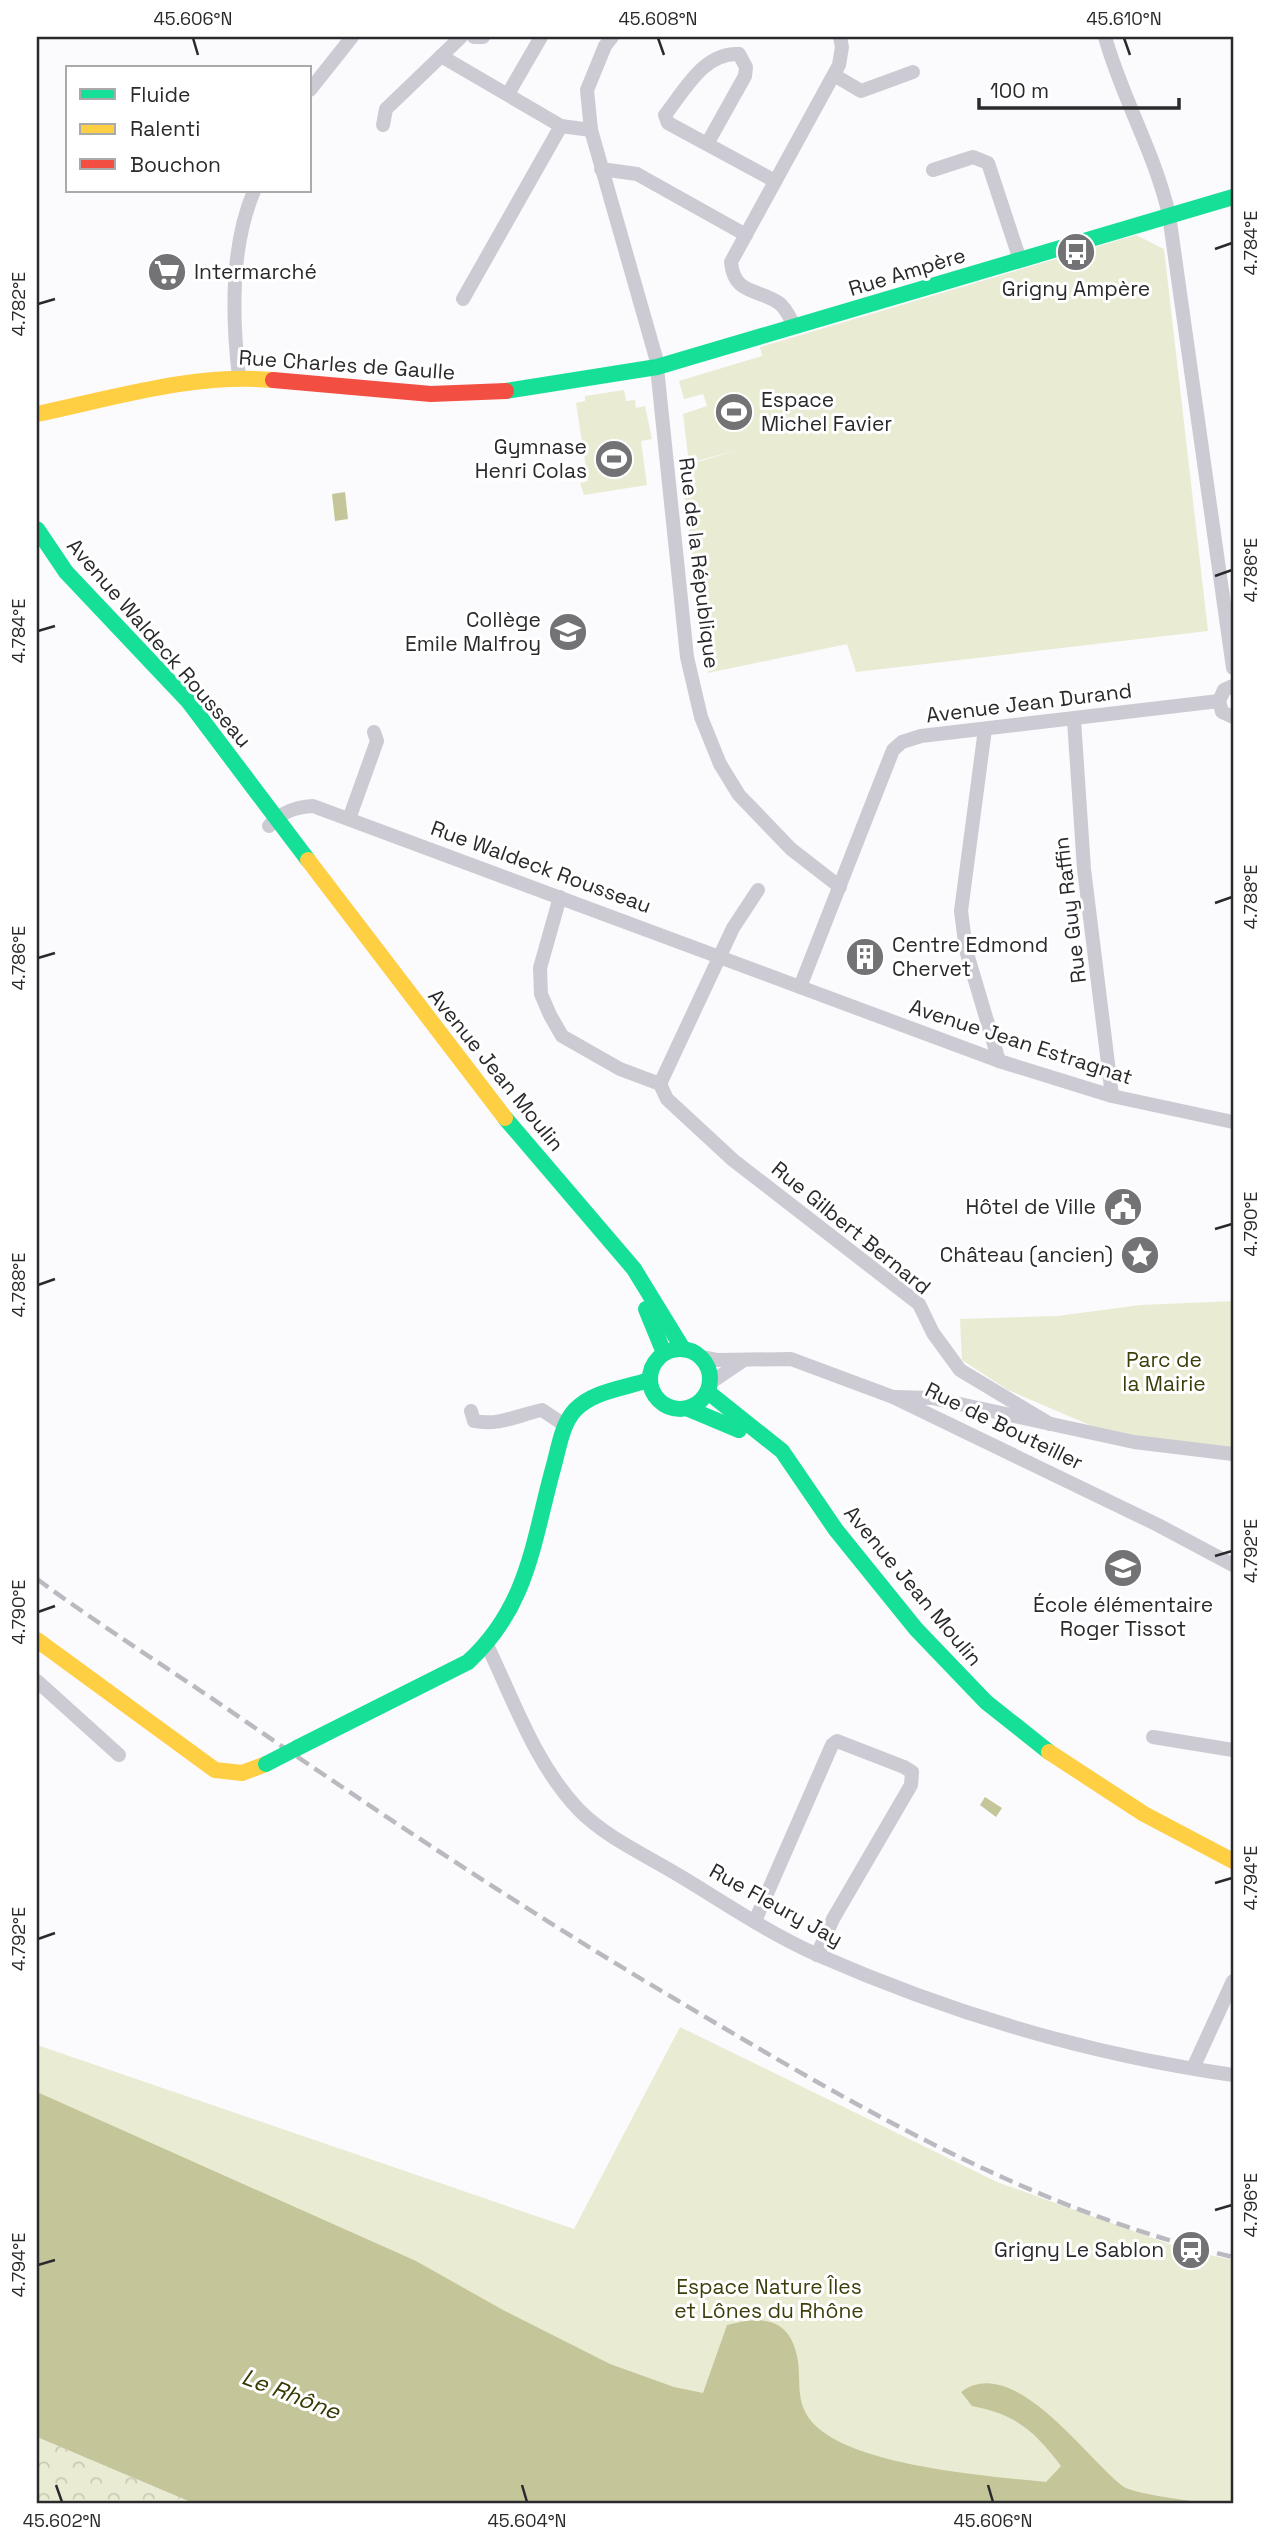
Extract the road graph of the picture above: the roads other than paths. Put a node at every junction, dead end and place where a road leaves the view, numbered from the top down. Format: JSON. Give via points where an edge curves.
{"nodes":[{"id":1,"x":352,"y":37,"type":"edge"},
{"id":2,"x":461,"y":37,"type":"edge"},
{"id":3,"x":474,"y":37,"type":"edge"},
{"id":4,"x":483,"y":37,"type":"edge"},
{"id":5,"x":541,"y":37,"type":"edge"},
{"id":6,"x":612,"y":37,"type":"edge"},
{"id":7,"x":840,"y":37,"type":"edge"},
{"id":8,"x":1105,"y":37,"type":"edge"},
{"id":9,"x":440,"y":56,"type":"junction"},
{"id":10,"x":913,"y":72,"type":"dead end"},
{"id":11,"x":834,"y":75,"type":"junction"},
{"id":12,"x":312,"y":87,"type":"edge"},
{"id":13,"x":508,"y":94,"type":"junction"},
{"id":14,"x":383,"y":125,"type":"dead end"},
{"id":15,"x":561,"y":126,"type":"junction"},
{"id":16,"x":591,"y":130,"type":"junction"},
{"id":17,"x":707,"y":144,"type":"junction"},
{"id":18,"x":601,"y":169,"type":"junction"},
{"id":19,"x":933,"y":170,"type":"dead end"},
{"id":20,"x":775,"y":181,"type":"junction"},
{"id":21,"x":254,"y":192,"type":"edge"},
{"id":22,"x":1233,"y":197,"type":"edge"},
{"id":23,"x":1169,"y":215,"type":"junction"},
{"id":24,"x":746,"y":234,"type":"junction"},
{"id":25,"x":1020,"y":260,"type":"junction"},
{"id":26,"x":463,"y":299,"type":"dead end"},
{"id":27,"x":795,"y":327,"type":"junction"},
{"id":28,"x":657,"y":367,"type":"junction"},
{"id":29,"x":239,"y":377,"type":"junction"},
{"id":30,"x":37,"y":414,"type":"edge"},
{"id":31,"x":37,"y":529,"type":"edge"},
{"id":32,"x":37,"y":544,"type":"edge"},
{"id":33,"x":1233,"y":668,"type":"edge"},
{"id":34,"x":1233,"y":686,"type":"edge"},
{"id":35,"x":1219,"y":702,"type":"junction"},
{"id":36,"x":1233,"y":717,"type":"edge"},
{"id":37,"x":1074,"y":720,"type":"junction"},
{"id":38,"x":985,"y":729,"type":"junction"},
{"id":39,"x":374,"y":732,"type":"dead end"},
{"id":40,"x":349,"y":819,"type":"junction"},
{"id":41,"x":273,"y":822,"type":"junction"},
{"id":42,"x":840,"y":887,"type":"junction"},
{"id":43,"x":758,"y":890,"type":"dead end"},
{"id":44,"x":560,"y":897,"type":"junction"},
{"id":45,"x":720,"y":955,"type":"junction"},
{"id":46,"x":800,"y":988,"type":"junction"},
{"id":47,"x":999,"y":1061,"type":"junction"},
{"id":48,"x":660,"y":1084,"type":"junction"},
{"id":49,"x":1112,"y":1096,"type":"junction"},
{"id":50,"x":1233,"y":1122,"type":"edge"},
{"id":51,"x":683,"y":1349,"type":"junction"},
{"id":52,"x":664,"y":1353,"type":"junction"},
{"id":53,"x":701,"y":1357,"type":"junction"},
{"id":54,"x":745,"y":1359,"type":"junction"},
{"id":55,"x":649,"y":1380,"type":"junction"},
{"id":56,"x":709,"y":1388,"type":"junction"},
{"id":57,"x":893,"y":1397,"type":"junction"},
{"id":58,"x":656,"y":1399,"type":"junction"},
{"id":59,"x":689,"y":1409,"type":"junction"},
{"id":60,"x":471,"y":1411,"type":"dead end"},
{"id":61,"x":1050,"y":1424,"type":"junction"},
{"id":62,"x":566,"y":1426,"type":"junction"},
{"id":63,"x":1233,"y":1454,"type":"edge"},
{"id":64,"x":810,"y":1494,"type":"junction"},
{"id":65,"x":1233,"y":1565,"type":"edge"},
{"id":66,"x":37,"y":1640,"type":"edge"},
{"id":67,"x":487,"y":1644,"type":"junction"},
{"id":68,"x":37,"y":1681,"type":"edge"},
{"id":69,"x":1153,"y":1737,"type":"dead end"},
{"id":70,"x":1233,"y":1750,"type":"edge"},
{"id":71,"x":119,"y":1755,"type":"dead end"},
{"id":72,"x":1233,"y":1861,"type":"edge"},
{"id":73,"x":755,"y":1922,"type":"junction"},
{"id":74,"x":817,"y":1955,"type":"junction"},
{"id":75,"x":1233,"y":1980,"type":"edge"},
{"id":76,"x":1192,"y":2068,"type":"junction"},
{"id":77,"x":1233,"y":2075,"type":"edge"}],
"edges":[{"from":1,"to":12,"type":"street"},
{"from":2,"to":9,"type":"street"},
{"from":3,"to":4,"type":"street"},
{"from":5,"to":13,"type":"street"},
{"from":6,"to":16,"type":"street","name":"Rue de la République","via":[[587,90]]},
{"from":7,"to":11,"type":"street","via":[[842,47]]},
{"from":8,"to":23,"type":"street","via":[[1162,184]]},
{"from":9,"to":13,"type":"street"},
{"from":9,"to":14,"type":"street","via":[[386,109]]},
{"from":10,"to":11,"type":"street","via":[[861,91]]},
{"from":11,"to":20,"type":"street"},
{"from":13,"to":15,"type":"street"},
{"from":15,"to":16,"type":"street"},
{"from":15,"to":26,"type":"street"},
{"from":16,"to":18,"type":"street","name":"Rue de la République"},
{"from":17,"to":17,"type":"street","via":[[667,123],[666,115],[702,68],[724,53],[739,54],[745,76]]},
{"from":17,"to":20,"type":"street"},
{"from":18,"to":24,"type":"street","via":[[637,174]]},
{"from":18,"to":28,"type":"street","name":"Rue de la République"},
{"from":19,"to":25,"type":"street","via":[[973,157],[988,163]]},
{"from":20,"to":24,"type":"street"},
{"from":21,"to":29,"type":"street","via":[[236,278]]},
{"from":22,"to":23,"type":"main road","name":"Rue Ampère"},
{"from":23,"to":25,"type":"main road","name":"Rue Ampère"},
{"from":23,"to":33,"type":"street"},
{"from":24,"to":27,"type":"street","via":[[731,261],[732,276],[743,288],[782,304]]},
{"from":25,"to":27,"type":"main road","name":"Rue Ampère"},
{"from":27,"to":28,"type":"main road","name":"Rue Ampère"},
{"from":28,"to":29,"type":"main road","name":"Rue Charles de Gaulle","via":[[491,393],[431,394]]},
{"from":28,"to":42,"type":"street","name":"Rue de la République","via":[[687,657],[705,729],[739,795],[791,849]]},
{"from":29,"to":30,"type":"main road","name":"Rue Charles de Gaulle","via":[[207,379]]},
{"from":31,"to":41,"type":"main road","name":"Avenue Waldeck Rousseau","via":[[73,580],[188,701]]},
{"from":32,"to":41,"type":"main road","name":"Avenue Waldeck Rousseau","via":[[163,687]]},
{"from":34,"to":35,"type":"street","via":[[1224,690]]},
{"from":35,"to":36,"type":"street","via":[[1222,712]]},
{"from":35,"to":37,"type":"street","name":"Avenue Jean Durand"},
{"from":37,"to":38,"type":"street","name":"Avenue Jean Durand"},
{"from":37,"to":49,"type":"street","name":"Rue Guy Raffin","via":[[1086,893]]},
{"from":38,"to":42,"type":"street","name":"Avenue Jean Durand","via":[[921,736],[897,746]]},
{"from":38,"to":47,"type":"street","via":[[961,911],[966,950]]},
{"from":39,"to":40,"type":"street","via":[[377,741]]},
{"from":40,"to":41,"type":"street","name":"Rue Waldeck Rousseau","via":[[313,806],[297,807]]},
{"from":40,"to":44,"type":"street","name":"Rue Waldeck Rousseau"},
{"from":41,"to":51,"type":"main road","name":"Avenue Jean Moulin","via":[[487,1097],[634,1269]]},
{"from":41,"to":52,"type":"main road","name":"Avenue Jean Moulin","via":[[400,1000],[619,1267],[646,1310]]},
{"from":42,"to":46,"type":"street","name":"Avenue Jean Durand"},
{"from":43,"to":45,"type":"street"},
{"from":44,"to":45,"type":"street","name":"Rue Waldeck Rousseau"},
{"from":44,"to":48,"type":"street","via":[[540,968],[541,994],[550,1015],[562,1036],[620,1069]]},
{"from":45,"to":46,"type":"street","name":"Rue Waldeck Rousseau"},
{"from":45,"to":48,"type":"street"},
{"from":46,"to":47,"type":"street","name":"Avenue Jean Estragnat"},
{"from":47,"to":49,"type":"street","name":"Avenue Jean Estragnat"},
{"from":48,"to":61,"type":"street","name":"Rue Gilbert Bernard","via":[[667,1099],[733,1160],[919,1304],[960,1370]]},
{"from":49,"to":50,"type":"street","name":"Avenue Jean Estragnat"},
{"from":51,"to":52,"type":"main road"},
{"from":51,"to":53,"type":"main road"},
{"from":52,"to":55,"type":"main road"},
{"from":53,"to":54,"type":"street","name":"Rue de Bouteiller"},
{"from":53,"to":56,"type":"main road","via":[[707,1366]]},
{"from":54,"to":56,"type":"street"},
{"from":54,"to":57,"type":"street","name":"Rue de Bouteiller","via":[[791,1359]]},
{"from":55,"to":58,"type":"main road"},
{"from":55,"to":62,"type":"main road","via":[[587,1402],[574,1411]]},
{"from":56,"to":59,"type":"main road"},
{"from":56,"to":64,"type":"main road","name":"Avenue Jean Moulin","via":[[726,1411],[782,1451]]},
{"from":57,"to":61,"type":"street","via":[[932,1398]]},
{"from":57,"to":65,"type":"street","name":"Rue de Bouteiller"},
{"from":58,"to":59,"type":"main road","via":[[671,1409]]},
{"from":58,"to":62,"type":"main road","via":[[619,1400]]},
{"from":59,"to":64,"type":"main road","name":"Avenue Jean Moulin","via":[[757,1442]]},
{"from":60,"to":62,"type":"street","via":[[474,1421],[489,1423],[542,1410]]},
{"from":61,"to":63,"type":"street","via":[[1134,1442]]},
{"from":62,"to":67,"type":"main road","via":[[521,1590]]},
{"from":64,"to":72,"type":"main road","name":"Avenue Jean Moulin","via":[[914,1627],[994,1712],[1080,1778]]},
{"from":66,"to":67,"type":"main road","bridge":true,"via":[[215,1770],[242,1773],[457,1667]]},
{"from":67,"to":73,"type":"street","name":"Rue Fleury Jay","via":[[531,1741],[579,1810],[609,1836]]},
{"from":68,"to":71,"type":"street"},
{"from":69,"to":70,"type":"street"},
{"from":73,"to":74,"type":"street","name":"Rue Fleury Jay"},
{"from":73,"to":74,"type":"street","via":[[832,1745],[837,1741],[905,1767],[912,1772],[911,1785]]},
{"from":74,"to":76,"type":"street","name":"Rue Fleury Jay","via":[[995,2022]]},
{"from":75,"to":76,"type":"street"},
{"from":76,"to":77,"type":"street","name":"Rue Fleury Jay"}]}
